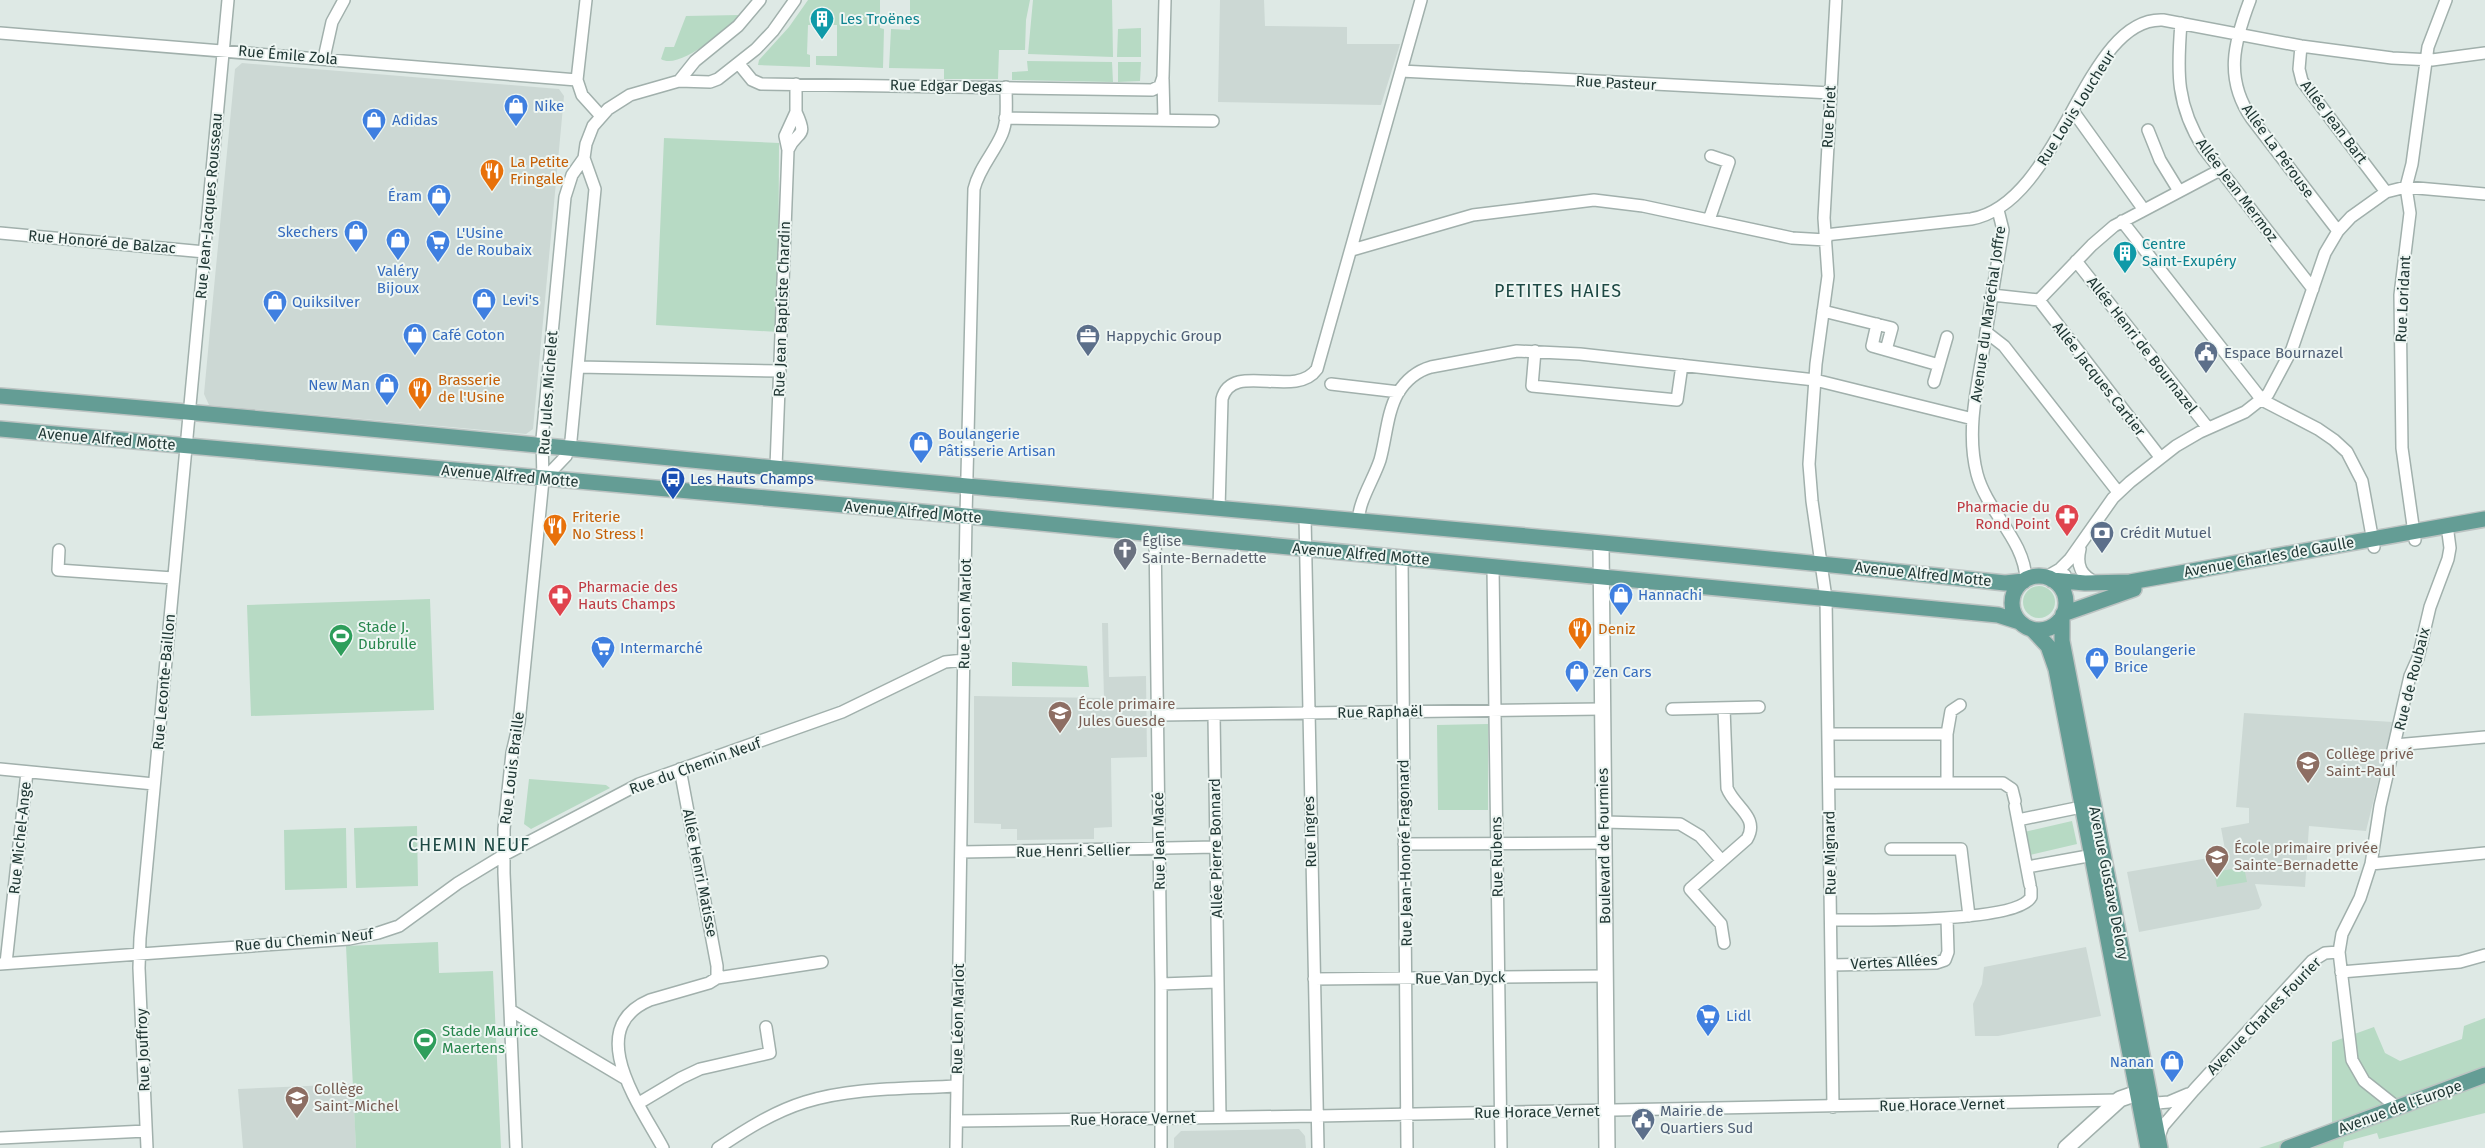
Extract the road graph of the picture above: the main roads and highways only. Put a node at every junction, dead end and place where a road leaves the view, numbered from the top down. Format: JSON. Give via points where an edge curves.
{"nodes":[{"id":1,"x":0,"y":396,"type":"edge"},
{"id":2,"x":0,"y":429,"type":"edge"},
{"id":3,"x":2485,"y":519,"type":"edge"},
{"id":4,"x":2485,"y":528,"type":"edge"},
{"id":5,"x":2448,"y":530,"type":"junction"},
{"id":6,"x":2373,"y":543,"type":"junction"},
{"id":7,"x":2025,"y":580,"type":"junction"},
{"id":8,"x":2054,"y":580,"type":"junction"},
{"id":9,"x":2062,"y":616,"type":"junction"},
{"id":10,"x":2026,"y":625,"type":"junction"},
{"id":11,"x":2089,"y":806,"type":"junction"},
{"id":12,"x":2485,"y":1075,"type":"edge"},
{"id":13,"x":2155,"y":1145,"type":"edge"},
{"id":14,"x":2288,"y":1148,"type":"edge"}],
"edges":[{"from":1,"to":7,"type":"main road","name":"Avenue Alfred Motte","via":[[1822,563],[2005,583]]},
{"from":2,"to":10,"type":"main road","name":"Avenue Alfred Motte","via":[[1826,598],[1998,615]]},
{"from":3,"to":5,"type":"main road","name":"Avenue Charles de Gaulle"},
{"from":4,"to":5,"type":"main road","name":"Avenue Charles de Gaulle"},
{"from":5,"to":6,"type":"main road","name":"Avenue Charles de Gaulle"},
{"from":6,"to":8,"type":"main road","name":"Avenue Charles de Gaulle","via":[[2130,582]]},
{"from":6,"to":9,"type":"main road","name":"Avenue Charles de Gaulle","via":[[2141,587]]},
{"from":7,"to":8,"type":"main road","via":[[2036,577]]},
{"from":7,"to":10,"type":"main road","via":[[2017,588],[2012,601],[2015,614]]},
{"from":8,"to":9,"type":"main road","via":[[2065,596]]},
{"from":9,"to":10,"type":"main road","via":[[2049,628]]},
{"from":9,"to":11,"type":"main road","name":"Avenue Gustave Delory","via":[[2062,641]]},
{"from":10,"to":11,"type":"main road","name":"Avenue Gustave Delory","via":[[2048,646],[2055,664]]},
{"from":11,"to":13,"type":"main road","name":"Avenue Gustave Delory"},
{"from":12,"to":14,"type":"main road","name":"Avenue de l'Europe"}]}
